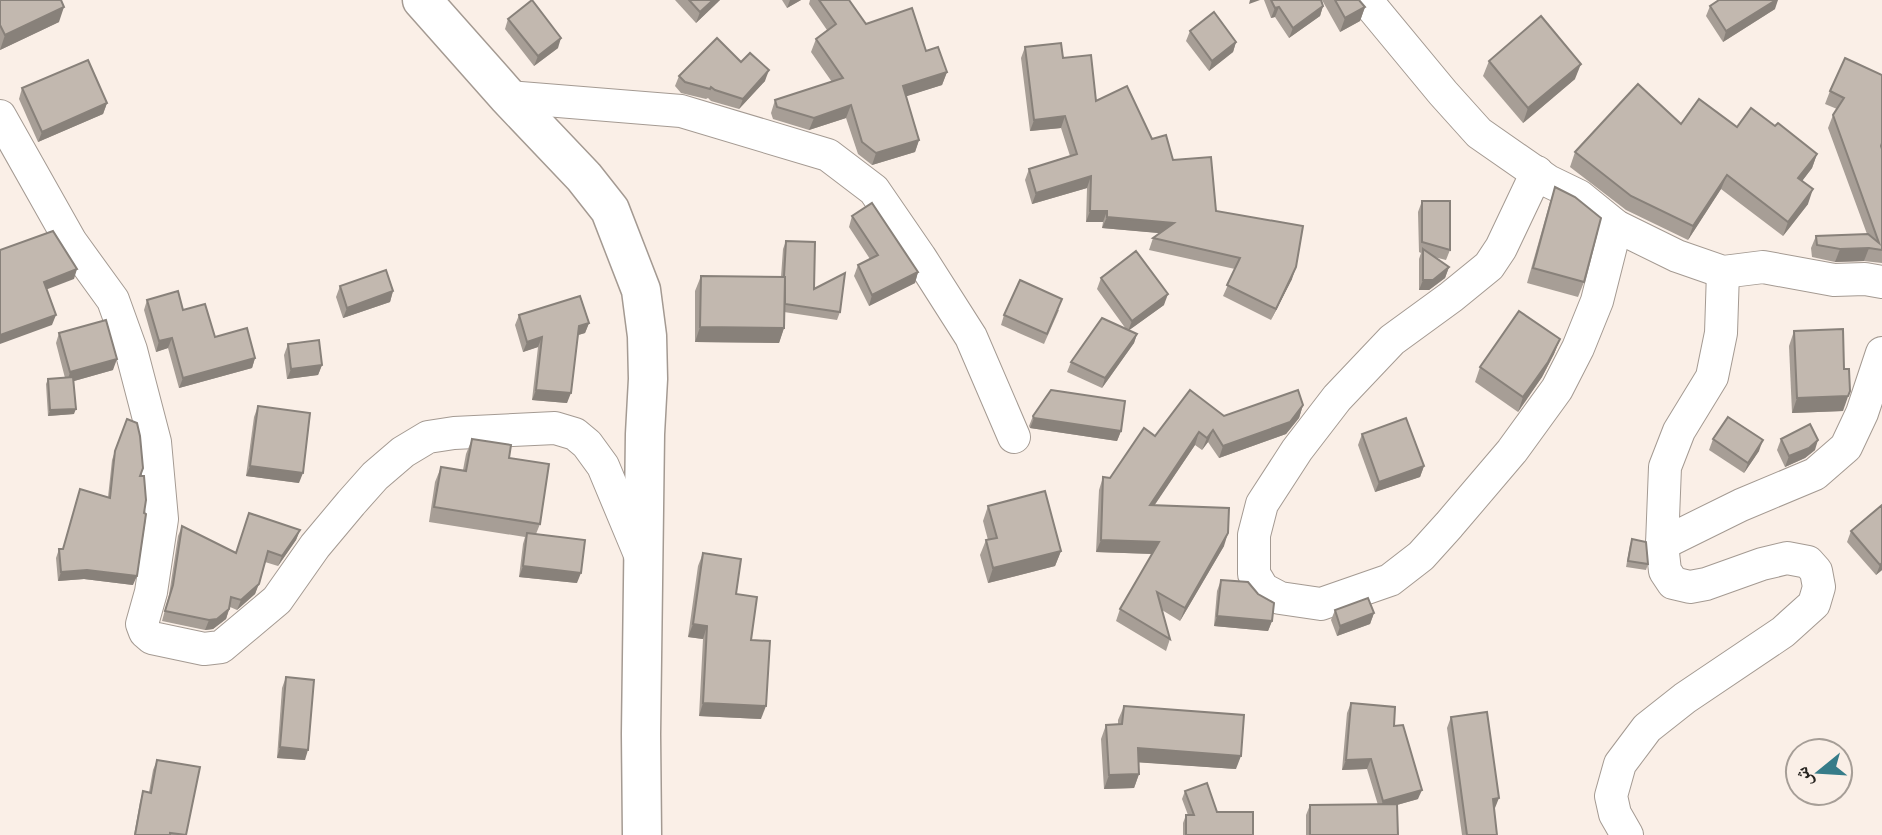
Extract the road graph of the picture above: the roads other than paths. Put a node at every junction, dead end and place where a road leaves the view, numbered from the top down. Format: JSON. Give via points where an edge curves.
{"nodes":[{"id":1,"x":422,"y":0,"type":"edge"},
{"id":2,"x":1366,"y":0,"type":"edge"},
{"id":3,"x":508,"y":97,"type":"junction"},
{"id":4,"x":0,"y":116,"type":"edge"},
{"id":5,"x":1537,"y":172,"type":"junction"},
{"id":6,"x":1616,"y":226,"type":"junction"},
{"id":7,"x":1723,"y":272,"type":"junction"},
{"id":8,"x":1882,"y":282,"type":"edge"},
{"id":9,"x":1882,"y":353,"type":"edge"},
{"id":10,"x":1014,"y":437,"type":"dead end"},
{"id":11,"x":1662,"y":544,"type":"junction"},
{"id":12,"x":644,"y":564,"type":"junction"},
{"id":13,"x":642,"y":835,"type":"edge"},
{"id":14,"x":1627,"y":835,"type":"edge"}],
"edges":[{"from":1,"to":3,"type":"street"},
{"from":2,"to":5,"type":"street","via":[[1479,133]]},
{"from":3,"to":10,"type":"street","via":[[681,111],[828,155],[874,190],[920,257],[971,337]]},
{"from":3,"to":12,"type":"street","via":[[610,210],[640,290],[648,358]]},
{"from":4,"to":12,"type":"street","via":[[71,242],[113,300],[131,350],[155,442],[162,519],[142,624],[152,638],[204,649],[221,647],[277,600],[315,546],[375,477],[428,437],[454,433],[555,428],[575,434],[603,466]]},
{"from":5,"to":6,"type":"street","via":[[1579,196]]},
{"from":5,"to":6,"type":"street","via":[[1489,266],[1392,340],[1337,398],[1262,503],[1254,535],[1254,574],[1263,589],[1280,598],[1321,604],[1390,580],[1421,556],[1557,389],[1597,301]]},
{"from":6,"to":7,"type":"street"},
{"from":7,"to":8,"type":"street","via":[[1763,267],[1835,280]]},
{"from":7,"to":11,"type":"street","via":[[1721,333],[1712,377],[1679,431],[1665,467]]},
{"from":9,"to":11,"type":"street","via":[[1863,413],[1846,447],[1815,474]]},
{"from":11,"to":14,"type":"street","via":[[1665,571],[1673,583],[1706,584],[1787,558],[1808,562],[1816,571],[1819,587],[1814,604],[1783,632],[1647,728],[1620,764],[1611,796]]},
{"from":12,"to":13,"type":"street"}]}
